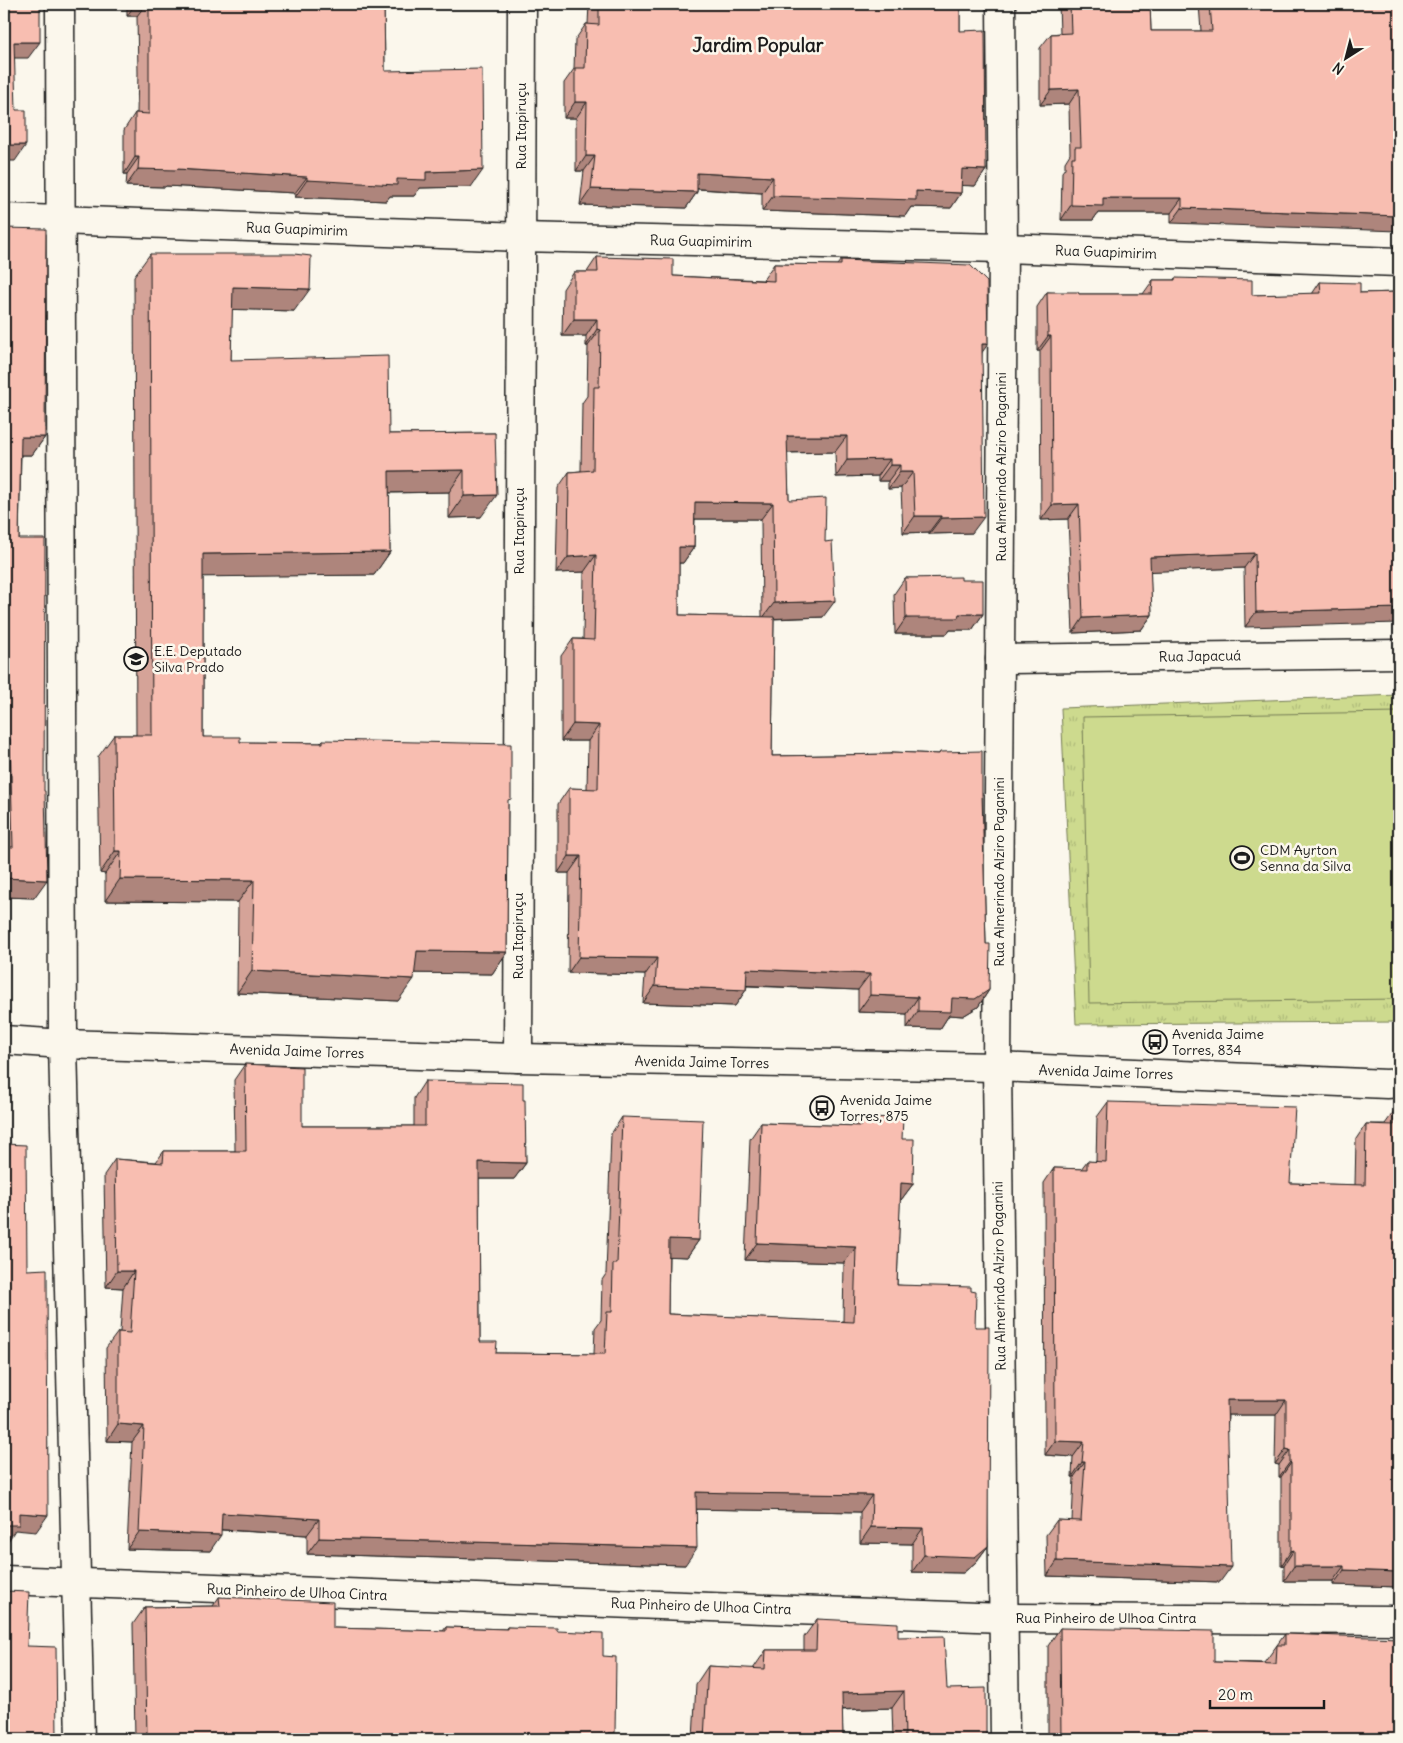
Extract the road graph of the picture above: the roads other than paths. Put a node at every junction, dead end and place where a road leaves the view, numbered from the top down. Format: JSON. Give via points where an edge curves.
{"nodes":[{"id":1,"x":60,"y":4,"type":"edge"},
{"id":2,"x":522,"y":4,"type":"edge"},
{"id":3,"x":1001,"y":4,"type":"edge"},
{"id":4,"x":4,"y":218,"type":"edge"},
{"id":5,"x":61,"y":220,"type":"junction"},
{"id":6,"x":520,"y":237,"type":"junction"},
{"id":7,"x":1002,"y":248,"type":"junction"},
{"id":8,"x":1399,"y":262,"type":"edge"},
{"id":9,"x":1399,"y":654,"type":"edge"},
{"id":10,"x":1000,"y":659,"type":"junction"},
{"id":11,"x":4,"y":1040,"type":"edge"},
{"id":12,"x":63,"y":1044,"type":"junction"},
{"id":13,"x":518,"y":1058,"type":"junction"},
{"id":14,"x":997,"y":1067,"type":"junction"},
{"id":15,"x":1399,"y":1083,"type":"edge"},
{"id":16,"x":4,"y":1580,"type":"edge"},
{"id":17,"x":76,"y":1584,"type":"junction"},
{"id":18,"x":1003,"y":1618,"type":"junction"},
{"id":19,"x":1399,"y":1620,"type":"edge"},
{"id":20,"x":80,"y":1739,"type":"edge"},
{"id":21,"x":1005,"y":1739,"type":"edge"}],
"edges":[{"from":1,"to":5,"type":"street"},
{"from":2,"to":6,"type":"street","name":"Rua Itapiruçu"},
{"from":3,"to":7,"type":"street","name":"Rua Almerindo Alziro Paganini"},
{"from":4,"to":5,"type":"street","name":"Rua Guapimirim"},
{"from":5,"to":6,"type":"street","name":"Rua Guapimirim"},
{"from":5,"to":12,"type":"street"},
{"from":6,"to":7,"type":"street","name":"Rua Guapimirim"},
{"from":6,"to":13,"type":"street","name":"Rua Itapiruçu"},
{"from":7,"to":8,"type":"street","name":"Rua Guapimirim"},
{"from":7,"to":10,"type":"street","name":"Rua Almerindo Alziro Paganini"},
{"from":9,"to":10,"type":"street","name":"Rua Japacuá"},
{"from":10,"to":14,"type":"street","name":"Rua Almerindo Alziro Paganini"},
{"from":11,"to":12,"type":"street","name":"Avenida Jaime Torres"},
{"from":12,"to":13,"type":"street","name":"Avenida Jaime Torres"},
{"from":12,"to":17,"type":"street"},
{"from":13,"to":14,"type":"street","name":"Avenida Jaime Torres"},
{"from":14,"to":15,"type":"street","name":"Avenida Jaime Torres"},
{"from":14,"to":18,"type":"street","name":"Rua Almerindo Alziro Paganini"},
{"from":16,"to":17,"type":"street","name":"Rua Pinheiro de Ulhoa Cintra"},
{"from":17,"to":18,"type":"street","name":"Rua Pinheiro de Ulhoa Cintra"},
{"from":17,"to":20,"type":"street"},
{"from":18,"to":19,"type":"street","name":"Rua Pinheiro de Ulhoa Cintra"},
{"from":18,"to":21,"type":"street","name":"Rua Almerindo Alziro Paganini"}]}
